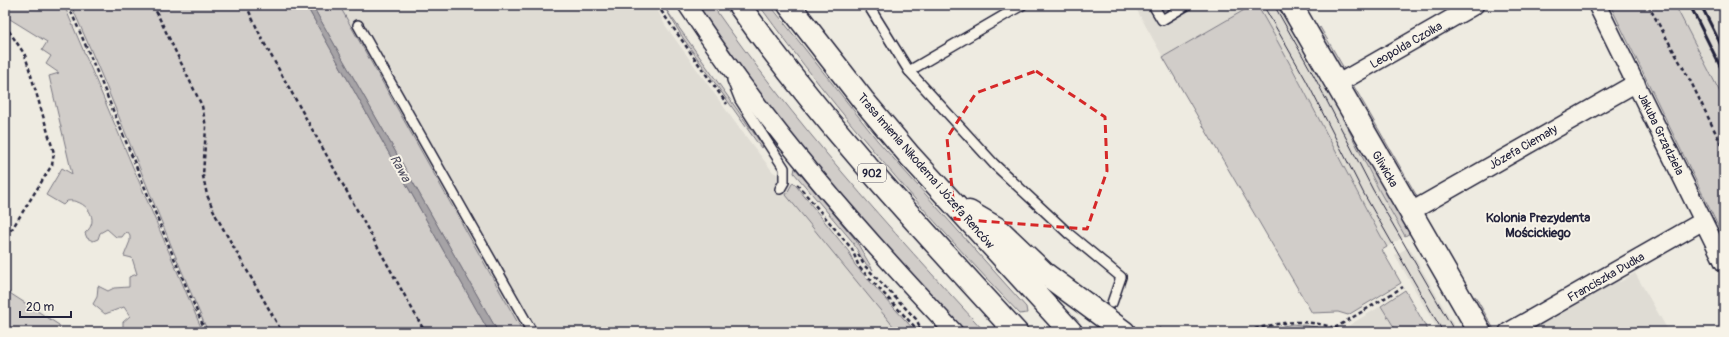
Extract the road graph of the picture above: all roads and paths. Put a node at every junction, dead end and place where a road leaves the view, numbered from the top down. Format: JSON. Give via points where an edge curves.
{"nodes":[{"id":1,"x":68,"y":5,"type":"edge"},
{"id":2,"x":153,"y":5,"type":"edge"},
{"id":3,"x":246,"y":5,"type":"edge"},
{"id":4,"x":657,"y":5,"type":"edge"},
{"id":5,"x":687,"y":5,"type":"edge"},
{"id":6,"x":739,"y":5,"type":"edge"},
{"id":7,"x":789,"y":5,"type":"edge"},
{"id":8,"x":868,"y":5,"type":"edge"},
{"id":9,"x":1022,"y":5,"type":"edge"},
{"id":10,"x":1153,"y":5,"type":"edge"},
{"id":11,"x":1187,"y":5,"type":"edge"},
{"id":12,"x":1291,"y":5,"type":"edge"},
{"id":13,"x":1475,"y":5,"type":"edge"},
{"id":14,"x":1597,"y":5,"type":"edge"},
{"id":15,"x":1648,"y":5,"type":"edge"},
{"id":16,"x":5,"y":25,"type":"edge"},
{"id":17,"x":358,"y":25,"type":"dead end"},
{"id":18,"x":723,"y":58,"type":"junction"},
{"id":19,"x":909,"y":71,"type":"junction"},
{"id":20,"x":1636,"y":83,"type":"junction"},
{"id":21,"x":1337,"y":84,"type":"junction"},
{"id":22,"x":730,"y":110,"type":"dead end"},
{"id":23,"x":1724,"y":150,"type":"edge"},
{"id":24,"x":796,"y":181,"type":"dead end"},
{"id":25,"x":780,"y":189,"type":"dead end"},
{"id":26,"x":948,"y":199,"type":"junction"},
{"id":27,"x":1410,"y":212,"type":"junction"},
{"id":28,"x":1703,"y":221,"type":"junction"},
{"id":29,"x":5,"y":234,"type":"edge"},
{"id":30,"x":1724,"y":263,"type":"edge"},
{"id":31,"x":1403,"y":287,"type":"dead end"},
{"id":32,"x":1112,"y":302,"type":"dead end"},
{"id":33,"x":1335,"y":328,"type":"junction"},
{"id":34,"x":921,"y":329,"type":"dead end"},
{"id":35,"x":206,"y":332,"type":"edge"},
{"id":36,"x":282,"y":332,"type":"edge"},
{"id":37,"x":425,"y":332,"type":"edge"},
{"id":38,"x":532,"y":332,"type":"edge"},
{"id":39,"x":954,"y":332,"type":"edge"},
{"id":40,"x":1016,"y":332,"type":"edge"},
{"id":41,"x":1071,"y":332,"type":"edge"},
{"id":42,"x":1124,"y":332,"type":"edge"},
{"id":43,"x":1153,"y":332,"type":"edge"},
{"id":44,"x":1162,"y":332,"type":"edge"},
{"id":45,"x":1241,"y":332,"type":"edge"},
{"id":46,"x":1307,"y":332,"type":"edge"},
{"id":47,"x":1480,"y":332,"type":"edge"},
{"id":48,"x":1508,"y":332,"type":"edge"}],
"edges":[{"from":1,"to":35,"type":"path"},
{"from":2,"to":36,"type":"path","via":[[202,106],[206,127],[203,176],[207,195],[216,216]]},
{"from":3,"to":37,"type":"path","via":[[263,41]]},
{"from":4,"to":22,"type":"path"},
{"from":5,"to":18,"type":"street"},
{"from":6,"to":40,"type":"main road","number":"902","via":[[871,172]]},
{"from":7,"to":26,"type":"main road","name":"Trasa imienia Nikodema i Józefa Renców","via":[[863,100]]},
{"from":8,"to":19,"type":"lane"},
{"from":9,"to":19,"type":"lane"},
{"from":10,"to":11,"type":"lane","via":[[1162,20]]},
{"from":12,"to":21,"type":"main road","name":"Gliwicka"},
{"from":13,"to":21,"type":"street","name":"Leopolda Czoika"},
{"from":14,"to":20,"type":"street","name":"Jakuba Grządziela"},
{"from":15,"to":23,"type":"path","via":[[1691,82]]},
{"from":16,"to":29,"type":"path","via":[[25,55],[54,153],[52,165],[12,229]]},
{"from":17,"to":38,"type":"lane"},
{"from":18,"to":25,"type":"lane","via":[[740,100],[784,168],[784,182]]},
{"from":18,"to":39,"type":"street","via":[[822,187]]},
{"from":19,"to":32,"type":"lane","via":[[994,164],[1069,234],[1121,277]]},
{"from":20,"to":27,"type":"street","name":"Józefa Ciemały"},
{"from":20,"to":28,"type":"street","name":"Jakuba Grządziela"},
{"from":21,"to":27,"type":"main road","name":"Gliwicka"},
{"from":24,"to":34,"type":"path","via":[[799,188],[852,249],[859,267],[914,326]]},
{"from":26,"to":41,"type":"main road","name":"Trasa imienia Nikodema i Józefa Renców"},
{"from":26,"to":42,"type":"main road","via":[[998,229],[1044,273]]},
{"from":27,"to":47,"type":"main road","name":"Gliwicka"},
{"from":28,"to":30,"type":"street","name":"Jakuba Grządziela"},
{"from":28,"to":48,"type":"street","name":"Franciszka Dudka"},
{"from":31,"to":33,"type":"path"},
{"from":33,"to":45,"type":"path","via":[[1313,322],[1288,321]]},
{"from":33,"to":46,"type":"path"},
{"from":43,"to":44,"type":"path","via":[[1158,328]]}]}
